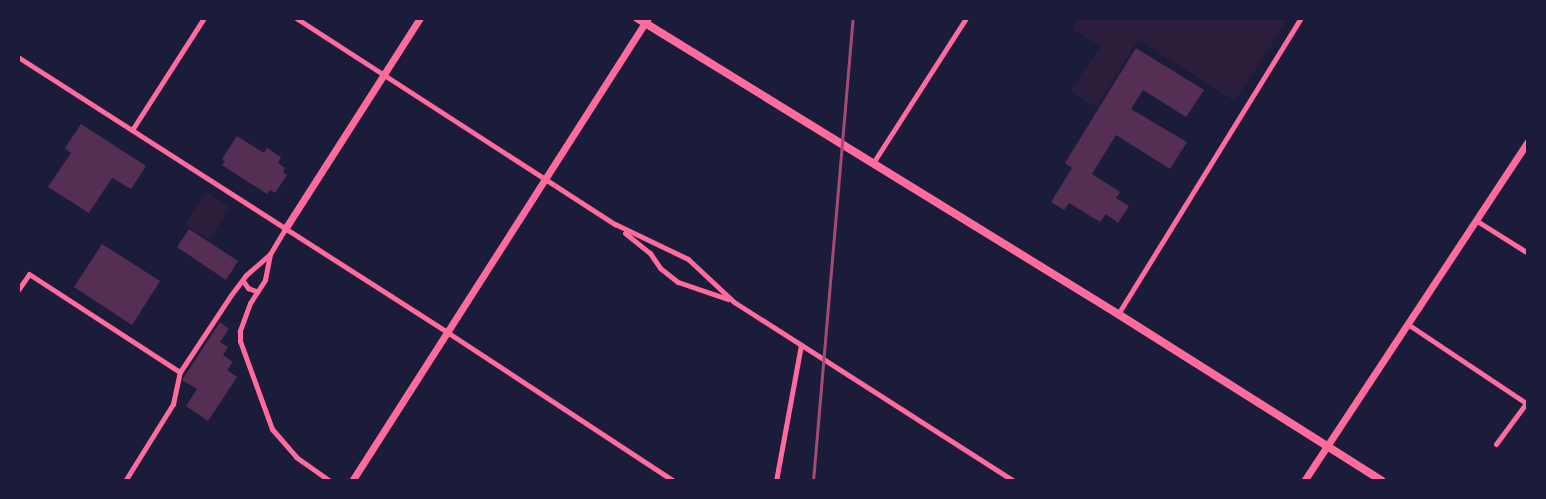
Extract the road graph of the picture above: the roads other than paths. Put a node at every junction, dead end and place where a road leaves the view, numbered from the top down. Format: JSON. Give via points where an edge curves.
{"nodes":[{"id":1,"x":204,"y":18,"type":"edge"},
{"id":2,"x":296,"y":18,"type":"edge"},
{"id":3,"x":420,"y":18,"type":"edge"},
{"id":4,"x":637,"y":18,"type":"edge"},
{"id":5,"x":966,"y":18,"type":"edge"},
{"id":6,"x":1301,"y":18,"type":"edge"},
{"id":7,"x":647,"y":21,"type":"edge"},
{"id":8,"x":18,"y":57,"type":"edge"},
{"id":9,"x":383,"y":74,"type":"junction"},
{"id":10,"x":132,"y":130,"type":"junction"},
{"id":11,"x":1528,"y":141,"type":"edge"},
{"id":12,"x":873,"y":163,"type":"junction"},
{"id":13,"x":549,"y":182,"type":"junction"},
{"id":14,"x":1477,"y":221,"type":"junction"},
{"id":15,"x":615,"y":224,"type":"junction"},
{"id":16,"x":285,"y":229,"type":"junction"},
{"id":17,"x":667,"y":250,"type":"junction"},
{"id":18,"x":1528,"y":253,"type":"edge"},
{"id":19,"x":270,"y":254,"type":"junction"},
{"id":20,"x":657,"y":264,"type":"junction"},
{"id":21,"x":706,"y":277,"type":"junction"},
{"id":22,"x":243,"y":281,"type":"junction"},
{"id":23,"x":700,"y":288,"type":"junction"},
{"id":24,"x":18,"y":290,"type":"edge"},
{"id":25,"x":256,"y":291,"type":"junction"},
{"id":26,"x":734,"y":302,"type":"junction"},
{"id":27,"x":1118,"y":314,"type":"junction"},
{"id":28,"x":1409,"y":325,"type":"junction"},
{"id":29,"x":447,"y":332,"type":"junction"},
{"id":30,"x":801,"y":345,"type":"junction"},
{"id":31,"x":180,"y":372,"type":"junction"},
{"id":32,"x":1527,"y":402,"type":"edge"},
{"id":33,"x":1496,"y":444,"type":"dead end"},
{"id":34,"x":1328,"y":447,"type":"junction"},
{"id":35,"x":125,"y":481,"type":"edge"},
{"id":36,"x":330,"y":481,"type":"edge"},
{"id":37,"x":352,"y":481,"type":"edge"},
{"id":38,"x":674,"y":481,"type":"edge"},
{"id":39,"x":776,"y":481,"type":"edge"},
{"id":40,"x":1014,"y":481,"type":"edge"},
{"id":41,"x":1304,"y":481,"type":"edge"},
{"id":42,"x":1382,"y":481,"type":"edge"}],
"edges":[{"from":1,"to":10,"type":"street"},
{"from":2,"to":9,"type":"street"},
{"from":3,"to":9,"type":"street"},
{"from":4,"to":7,"type":"main road"},
{"from":5,"to":12,"type":"street"},
{"from":6,"to":27,"type":"street"},
{"from":7,"to":12,"type":"main road"},
{"from":7,"to":13,"type":"street"},
{"from":8,"to":10,"type":"street"},
{"from":9,"to":13,"type":"street"},
{"from":9,"to":16,"type":"street"},
{"from":10,"to":16,"type":"street"},
{"from":11,"to":14,"type":"street"},
{"from":12,"to":27,"type":"main road"},
{"from":13,"to":15,"type":"street"},
{"from":13,"to":29,"type":"street"},
{"from":14,"to":18,"type":"street"},
{"from":14,"to":28,"type":"street"},
{"from":15,"to":17,"type":"street"},
{"from":15,"to":20,"type":"street","via":[[650,253]]},
{"from":16,"to":19,"type":"street"},
{"from":16,"to":29,"type":"street"},
{"from":17,"to":20,"type":"street","via":[[660,253]]},
{"from":17,"to":21,"type":"street","via":[[688,259]]},
{"from":19,"to":22,"type":"street"},
{"from":19,"to":25,"type":"street","via":[[265,279]]},
{"from":20,"to":23,"type":"street","via":[[678,282]]},
{"from":21,"to":23,"type":"street"},
{"from":21,"to":26,"type":"street"},
{"from":22,"to":25,"type":"street"},
{"from":22,"to":31,"type":"street"},
{"from":23,"to":26,"type":"street"},
{"from":24,"to":31,"type":"street","via":[[29,274]]},
{"from":25,"to":36,"type":"street","via":[[240,331],[240,341],[272,429],[296,457]]},
{"from":26,"to":30,"type":"street"},
{"from":27,"to":34,"type":"main road"},
{"from":28,"to":32,"type":"street"},
{"from":28,"to":34,"type":"street"},
{"from":29,"to":37,"type":"street"},
{"from":29,"to":38,"type":"street"},
{"from":30,"to":39,"type":"street"},
{"from":30,"to":40,"type":"street"},
{"from":31,"to":35,"type":"street","via":[[173,404]]},
{"from":32,"to":33,"type":"street"},
{"from":34,"to":41,"type":"street"},
{"from":34,"to":42,"type":"main road"}]}
